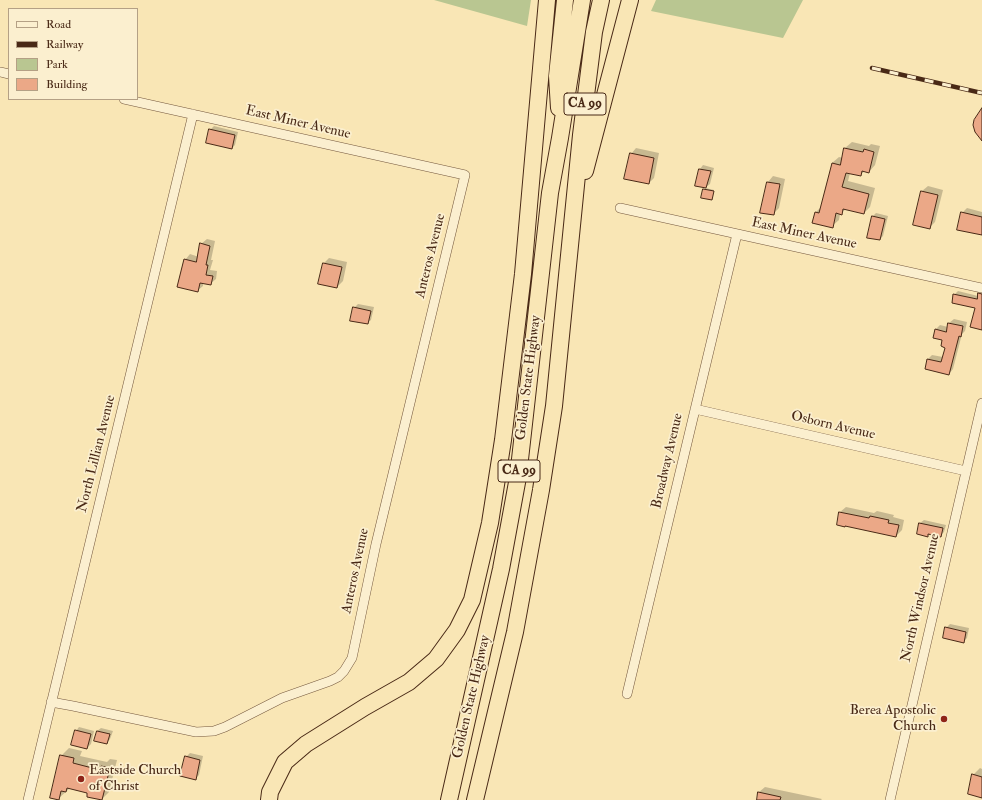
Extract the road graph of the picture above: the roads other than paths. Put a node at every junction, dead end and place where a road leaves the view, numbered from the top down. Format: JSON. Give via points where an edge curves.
{"nodes":[{"id":1,"x":547,"y":0,"type":"edge"},
{"id":2,"x":565,"y":0,"type":"edge"},
{"id":3,"x":582,"y":0,"type":"edge"},
{"id":4,"x":601,"y":0,"type":"edge"},
{"id":5,"x":630,"y":0,"type":"edge"},
{"id":6,"x":129,"y":100,"type":"edge"},
{"id":7,"x":193,"y":114,"type":"junction"},
{"id":8,"x":560,"y":138,"type":"junction"},
{"id":9,"x":465,"y":175,"type":"joint"},
{"id":10,"x":620,"y":208,"type":"dead end"},
{"id":11,"x":574,"y":209,"type":"junction"},
{"id":12,"x":737,"y":234,"type":"junction"},
{"id":13,"x":982,"y":288,"type":"edge"},
{"id":14,"x":982,"y":403,"type":"edge"},
{"id":15,"x":695,"y":409,"type":"junction"},
{"id":16,"x":966,"y":471,"type":"junction"},
{"id":17,"x":627,"y":694,"type":"dead end"},
{"id":18,"x":51,"y":702,"type":"junction"},
{"id":19,"x":28,"y":800,"type":"edge"},
{"id":20,"x":269,"y":800,"type":"edge"},
{"id":21,"x":449,"y":800,"type":"edge"},
{"id":22,"x":475,"y":800,"type":"edge"},
{"id":23,"x":890,"y":800,"type":"edge"}],
"edges":[{"from":1,"to":20,"type":"highway","via":[[523,274],[503,440],[490,523],[472,600],[457,630],[436,659],[410,682],[306,744],[285,762],[270,792]]},
{"from":2,"to":8,"type":"highway","via":[[557,76]]},
{"from":3,"to":8,"type":"highway","name":"Golden State Highway","number":"CA 99"},
{"from":4,"to":11,"type":"highway","name":"Golden State Highway","number":"CA 99","via":[[594,32]]},
{"from":5,"to":11,"type":"highway"},
{"from":6,"to":7,"type":"street","name":"East Miner Avenue"},
{"from":7,"to":9,"type":"street","name":"East Miner Avenue"},
{"from":7,"to":18,"type":"street","name":"North Lillian Avenue"},
{"from":8,"to":21,"type":"highway","name":"Golden State Highway","number":"CA 99","via":[[550,193],[518,477],[501,569]]},
{"from":9,"to":18,"type":"street","name":"Anteros Avenue","via":[[376,544],[352,658],[344,671],[330,681],[282,698],[226,727],[207,732],[196,732]]},
{"from":10,"to":12,"type":"street","name":"East Miner Avenue"},
{"from":11,"to":22,"type":"highway","name":"Golden State Highway","number":"CA 99","via":[[554,406],[541,490],[515,632]]},
{"from":12,"to":13,"type":"street","name":"East Miner Avenue"},
{"from":12,"to":15,"type":"street","name":"Broadway Avenue"},
{"from":14,"to":16,"type":"street","name":"North Windsor Avenue"},
{"from":15,"to":16,"type":"street","name":"Osborn Avenue"},
{"from":15,"to":17,"type":"street","name":"Broadway Avenue"},
{"from":16,"to":23,"type":"street","name":"North Windsor Avenue"},
{"from":18,"to":19,"type":"street","name":"North Lillian Avenue"}]}
